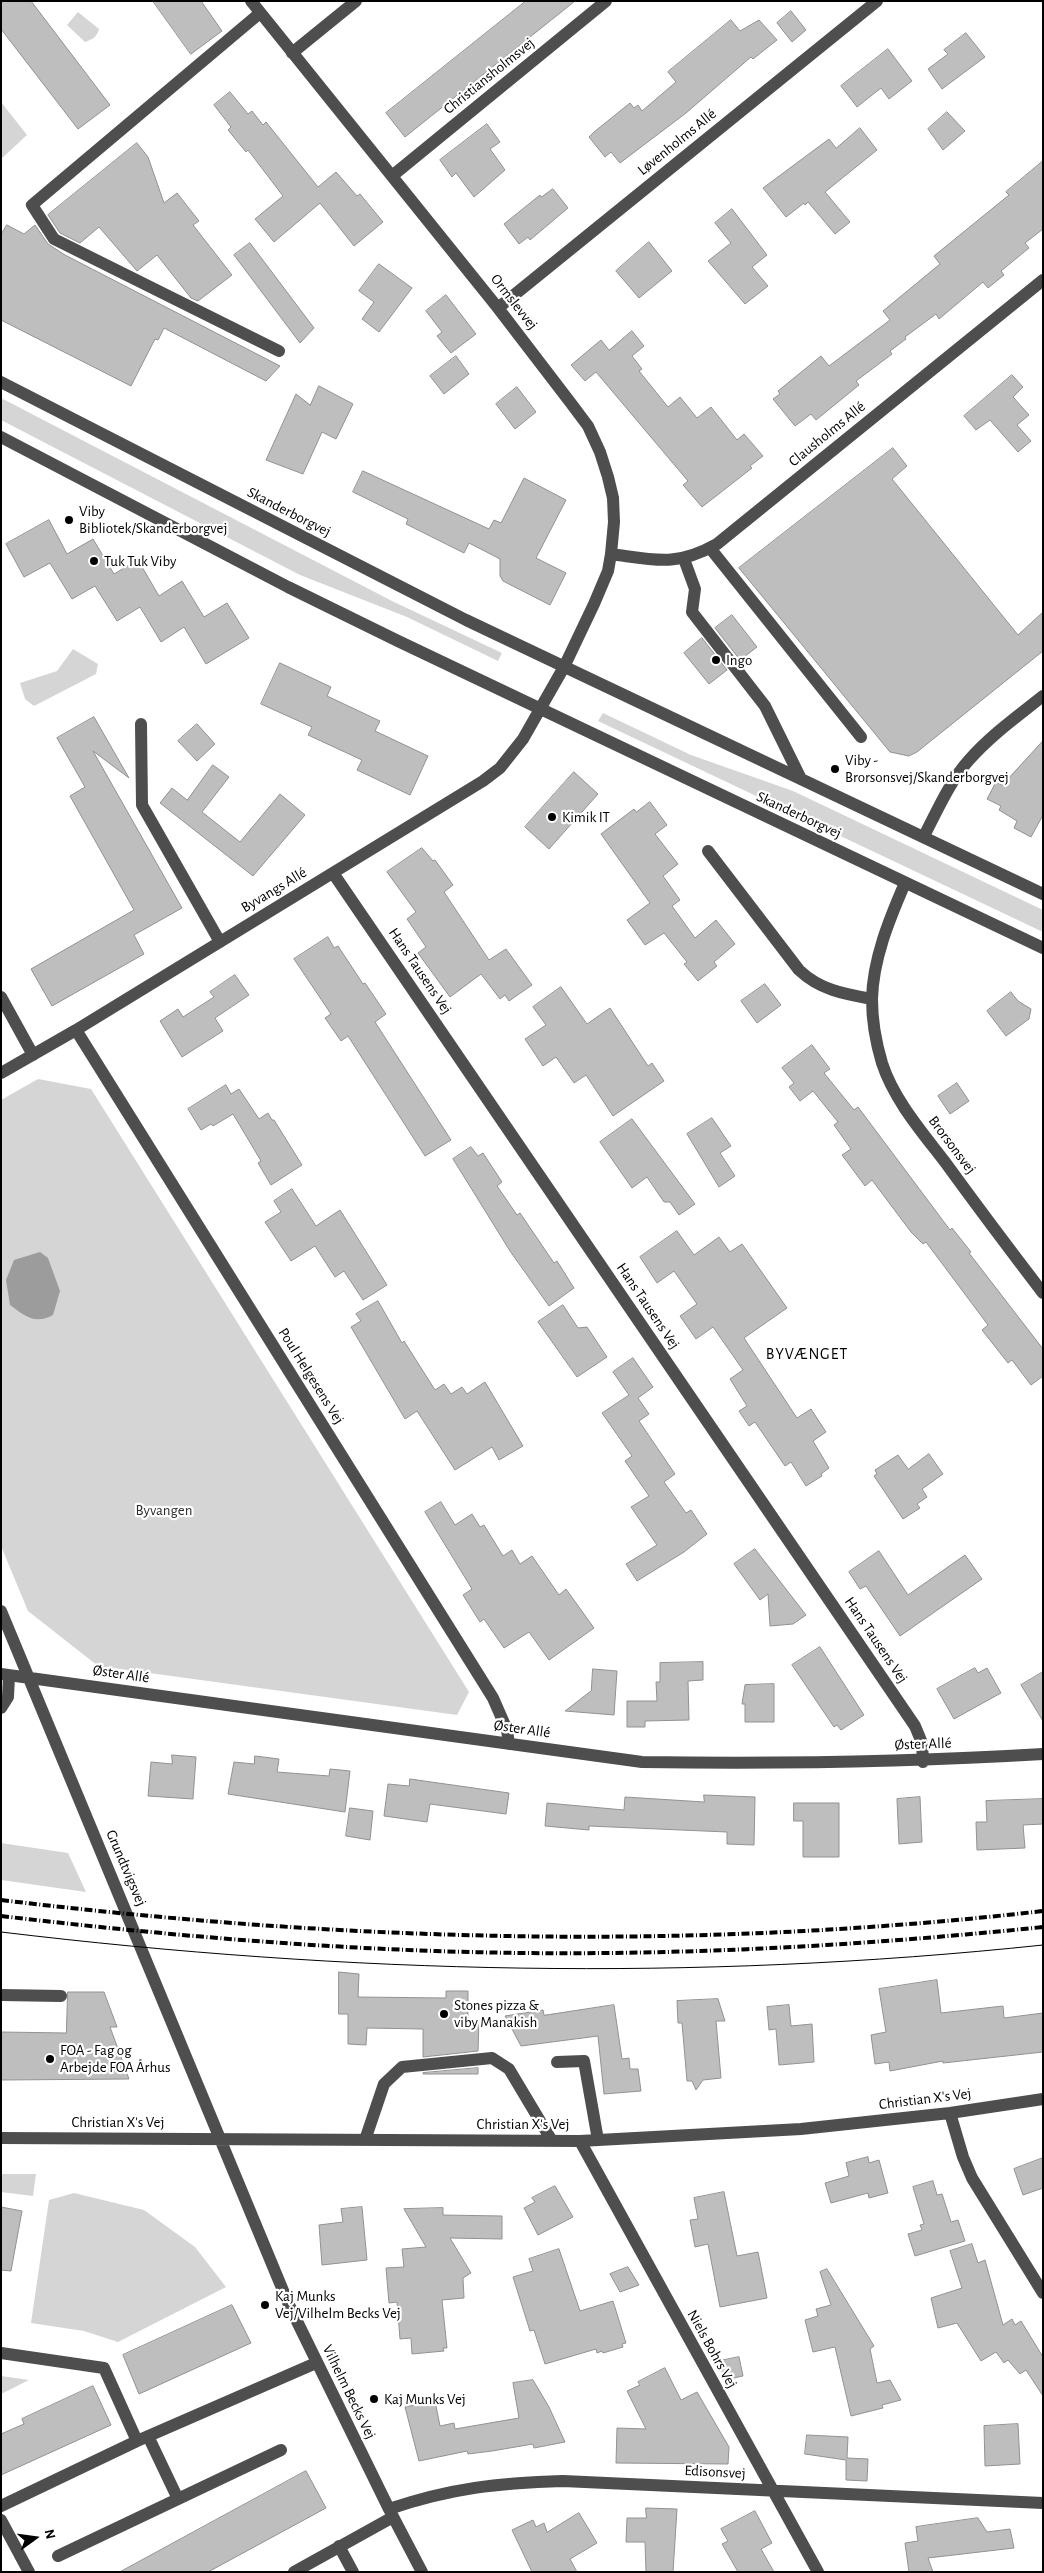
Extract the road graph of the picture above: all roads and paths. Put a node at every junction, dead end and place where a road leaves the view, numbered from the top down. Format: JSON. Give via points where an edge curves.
{"nodes":[{"id":1,"x":251,"y":1,"type":"edge"},
{"id":2,"x":356,"y":1,"type":"edge"},
{"id":3,"x":606,"y":1,"type":"edge"},
{"id":4,"x":877,"y":1,"type":"edge"},
{"id":5,"x":260,"y":13,"type":"junction"},
{"id":6,"x":292,"y":52,"type":"junction"},
{"id":7,"x":392,"y":176,"type":"junction"},
{"id":8,"x":1043,"y":280,"type":"edge"},
{"id":9,"x":498,"y":308,"type":"junction"},
{"id":10,"x":279,"y":351,"type":"dead end"},
{"id":11,"x":1,"y":382,"type":"edge"},
{"id":12,"x":1,"y":437,"type":"edge"},
{"id":13,"x":710,"y":548,"type":"junction"},
{"id":14,"x":611,"y":554,"type":"junction"},
{"id":15,"x":684,"y":560,"type":"junction"},
{"id":16,"x":564,"y":667,"type":"junction"},
{"id":17,"x":1043,"y":696,"type":"edge"},
{"id":18,"x":541,"y":710,"type":"junction"},
{"id":19,"x":141,"y":724,"type":"dead end"},
{"id":20,"x":861,"y":737,"type":"dead end"},
{"id":21,"x":801,"y":779,"type":"junction"},
{"id":22,"x":924,"y":836,"type":"junction"},
{"id":23,"x":708,"y":851,"type":"dead end"},
{"id":24,"x":333,"y":873,"type":"junction"},
{"id":25,"x":905,"y":883,"type":"junction"},
{"id":26,"x":1043,"y":894,"type":"edge"},
{"id":27,"x":220,"y":942,"type":"junction"},
{"id":28,"x":1043,"y":948,"type":"edge"},
{"id":29,"x":1,"y":997,"type":"edge"},
{"id":30,"x":872,"y":999,"type":"junction"},
{"id":31,"x":76,"y":1030,"type":"junction"},
{"id":32,"x":33,"y":1055,"type":"junction"},
{"id":33,"x":1,"y":1073,"type":"edge"},
{"id":34,"x":1043,"y":1293,"type":"edge"},
{"id":35,"x":1,"y":1610,"type":"edge"},
{"id":36,"x":5,"y":1674,"type":"edge"},
{"id":37,"x":30,"y":1678,"type":"junction"},
{"id":38,"x":1,"y":1708,"type":"edge"},
{"id":39,"x":508,"y":1744,"type":"junction"},
{"id":40,"x":1043,"y":1754,"type":"edge"},
{"id":41,"x":923,"y":1762,"type":"junction"},
{"id":42,"x":1,"y":1995,"type":"edge"},
{"id":43,"x":61,"y":1996,"type":"dead end"},
{"id":44,"x":557,"y":2062,"type":"dead end"},
{"id":45,"x":1043,"y":2099,"type":"edge"},
{"id":46,"x":950,"y":2113,"type":"junction"},
{"id":47,"x":1,"y":2138,"type":"edge"},
{"id":48,"x":220,"y":2139,"type":"junction"},
{"id":49,"x":365,"y":2140,"type":"junction"},
{"id":50,"x":598,"y":2140,"type":"junction"},
{"id":51,"x":552,"y":2141,"type":"junction"},
{"id":52,"x":580,"y":2141,"type":"junction"},
{"id":53,"x":1043,"y":2293,"type":"edge"},
{"id":54,"x":1,"y":2353,"type":"edge"},
{"id":55,"x":316,"y":2364,"type":"junction"},
{"id":56,"x":143,"y":2439,"type":"junction"},
{"id":57,"x":281,"y":2450,"type":"dead end"},
{"id":58,"x":772,"y":2491,"type":"junction"},
{"id":59,"x":178,"y":2499,"type":"junction"},
{"id":60,"x":1043,"y":2503,"type":"edge"},
{"id":61,"x":1,"y":2506,"type":"edge"},
{"id":62,"x":391,"y":2513,"type":"junction"},
{"id":63,"x":1,"y":2520,"type":"edge"},
{"id":64,"x":339,"y":2546,"type":"junction"},
{"id":65,"x":58,"y":2556,"type":"dead end"},
{"id":66,"x":29,"y":2572,"type":"edge"},
{"id":67,"x":294,"y":2572,"type":"edge"},
{"id":68,"x":353,"y":2572,"type":"edge"},
{"id":69,"x":422,"y":2572,"type":"edge"},
{"id":70,"x":818,"y":2572,"type":"edge"}],
"edges":[{"from":1,"to":5,"type":"street","name":"Ormslevvej"},
{"from":2,"to":6,"type":"street"},
{"from":3,"to":7,"type":"street","name":"Christiansholmsvej"},
{"from":4,"to":9,"type":"street","name":"Løvenholms Allé"},
{"from":5,"to":6,"type":"street","name":"Ormslevvej"},
{"from":5,"to":10,"type":"street","via":[[32,205],[54,239]]},
{"from":6,"to":7,"type":"street","name":"Ormslevvej"},
{"from":7,"to":9,"type":"street","name":"Ormslevvej"},
{"from":8,"to":13,"type":"street","name":"Clausholms Allé"},
{"from":9,"to":14,"type":"street","name":"Ormslevvej","via":[[588,426],[600,452],[613,498]]},
{"from":11,"to":16,"type":"street","name":"Skanderborgvej","via":[[389,582]]},
{"from":12,"to":18,"type":"street","name":"Skanderborgvej","via":[[288,587]]},
{"from":13,"to":15,"type":"street","name":"Clausholms Allé"},
{"from":13,"to":20,"type":"street"},
{"from":14,"to":15,"type":"street","name":"Clausholms Allé"},
{"from":14,"to":16,"type":"street","name":"Ormslevvej","via":[[608,571]]},
{"from":15,"to":21,"type":"street","via":[[695,588],[692,612],[765,706]]},
{"from":16,"to":18,"type":"street"},
{"from":16,"to":21,"type":"street","name":"Skanderborgvej"},
{"from":17,"to":22,"type":"street","via":[[968,761]]},
{"from":18,"to":24,"type":"street","name":"Byvangs Allé","via":[[512,754],[483,781]]},
{"from":18,"to":25,"type":"street","name":"Skanderborgvej"},
{"from":19,"to":27,"type":"street","via":[[142,805]]},
{"from":21,"to":22,"type":"street","name":"Skanderborgvej"},
{"from":22,"to":26,"type":"street","name":"Skanderborgvej"},
{"from":23,"to":30,"type":"street","via":[[799,970],[812,982],[843,994]]},
{"from":24,"to":27,"type":"street","name":"Byvangs Allé"},
{"from":24,"to":41,"type":"street","name":"Hans Tausens Vej","via":[[915,1726],[922,1743]]},
{"from":25,"to":28,"type":"street","name":"Skanderborgvej"},
{"from":25,"to":30,"type":"street","name":"Brorsonsvej","via":[[881,944]]},
{"from":27,"to":31,"type":"street","name":"Byvangs Allé"},
{"from":29,"to":32,"type":"street"},
{"from":30,"to":34,"type":"street","name":"Brorsonsvej","via":[[882,1064],[894,1090]]},
{"from":31,"to":32,"type":"street","name":"Byvangs Allé"},
{"from":31,"to":39,"type":"street","name":"Poul Helgesens Vej","via":[[493,1698],[507,1730]]},
{"from":32,"to":33,"type":"street","name":"Byvangs Allé"},
{"from":35,"to":37,"type":"street","name":"Grundtvigsvej"},
{"from":36,"to":37,"type":"street","name":"Øster Allé"},
{"from":36,"to":38,"type":"street","via":[[8,1697]]},
{"from":37,"to":39,"type":"street","name":"Øster Allé"},
{"from":37,"to":48,"type":"street","name":"Grundtvigsvej"},
{"from":39,"to":41,"type":"street","name":"Øster Allé","via":[[642,1762]]},
{"from":40,"to":41,"type":"street","name":"Øster Allé"},
{"from":42,"to":43,"type":"street"},
{"from":44,"to":50,"type":"street","via":[[584,2061]]},
{"from":45,"to":46,"type":"street","name":"Christian X's Vej"},
{"from":46,"to":50,"type":"street","name":"Christian X's Vej","via":[[801,2129]]},
{"from":46,"to":53,"type":"street","via":[[972,2178]]},
{"from":47,"to":48,"type":"street","name":"Christian X's Vej"},
{"from":48,"to":49,"type":"street","name":"Christian X's Vej"},
{"from":48,"to":55,"type":"street","name":"Vilhelm Becks Vej"},
{"from":49,"to":51,"type":"street","name":"Christian X's Vej"},
{"from":49,"to":51,"type":"street","via":[[384,2084],[402,2067],[492,2058],[509,2069]]},
{"from":50,"to":52,"type":"street","name":"Christian X's Vej"},
{"from":51,"to":52,"type":"street","name":"Christian X's Vej"},
{"from":52,"to":58,"type":"street","name":"Niels Bohrs Vej"},
{"from":54,"to":56,"type":"street","via":[[104,2368]]},
{"from":55,"to":56,"type":"street"},
{"from":55,"to":62,"type":"street","name":"Vilhelm Becks Vej"},
{"from":56,"to":59,"type":"street"},
{"from":56,"to":61,"type":"street"},
{"from":57,"to":59,"type":"street"},
{"from":58,"to":60,"type":"street","name":"Edisonsvej"},
{"from":58,"to":62,"type":"street","name":"Edisonsvej","via":[[563,2481],[509,2483],[433,2494]]},
{"from":58,"to":70,"type":"street","name":"Niels Bohrs Vej"},
{"from":59,"to":65,"type":"street"},
{"from":62,"to":64,"type":"street","name":"Edisonsvej"},
{"from":62,"to":69,"type":"street","name":"Vilhelm Becks Vej"},
{"from":63,"to":66,"type":"street"},
{"from":64,"to":67,"type":"street","name":"Edisonsvej"},
{"from":64,"to":68,"type":"street"}]}
